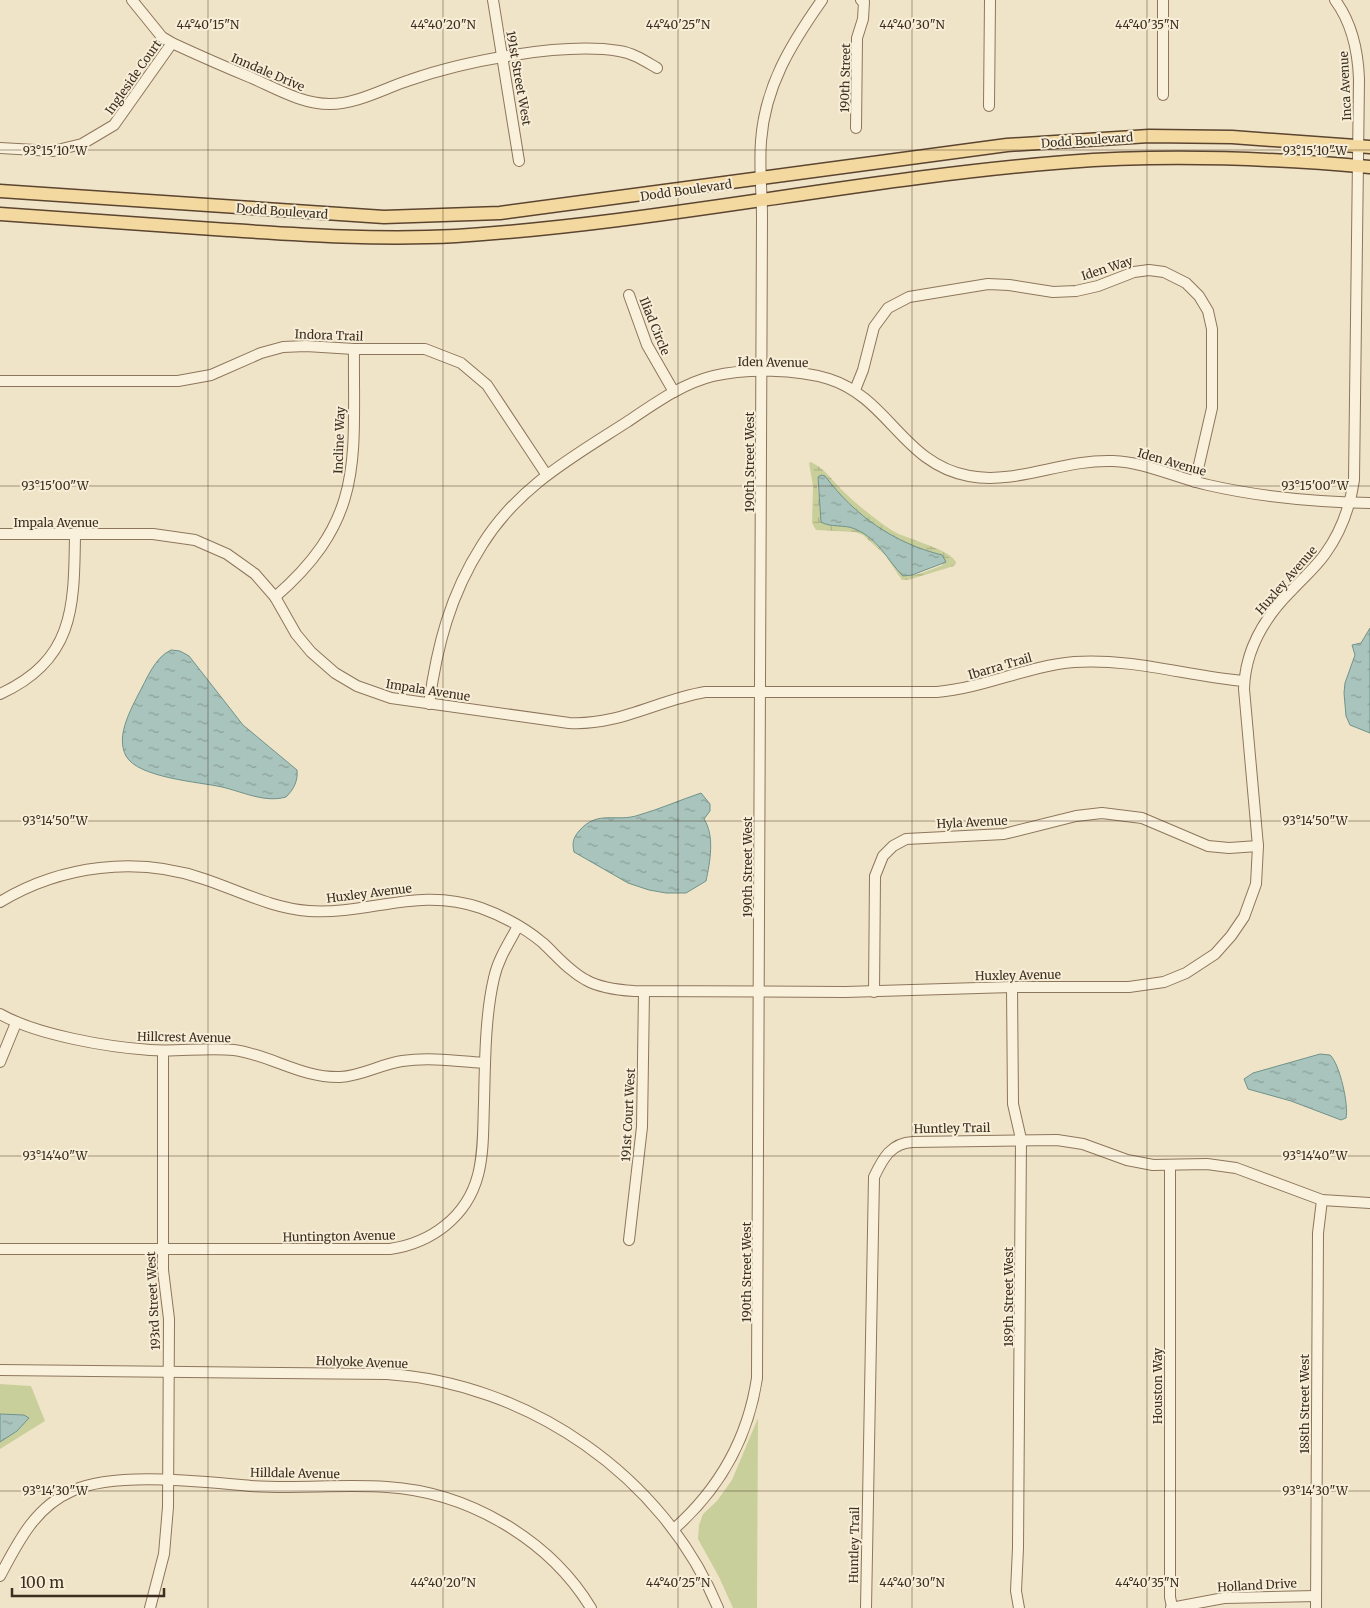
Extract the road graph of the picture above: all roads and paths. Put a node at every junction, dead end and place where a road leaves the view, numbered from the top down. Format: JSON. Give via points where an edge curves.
{"nodes":[{"id":1,"x":132,"y":0,"type":"edge"},
{"id":2,"x":493,"y":0,"type":"edge"},
{"id":3,"x":822,"y":0,"type":"edge"},
{"id":4,"x":861,"y":0,"type":"edge"},
{"id":5,"x":990,"y":0,"type":"edge"},
{"id":6,"x":1163,"y":0,"type":"edge"},
{"id":7,"x":1335,"y":0,"type":"edge"},
{"id":8,"x":172,"y":43,"type":"junction"},
{"id":9,"x":503,"y":58,"type":"junction"},
{"id":10,"x":657,"y":68,"type":"dead end"},
{"id":11,"x":1163,"y":95,"type":"dead end"},
{"id":12,"x":989,"y":106,"type":"dead end"},
{"id":13,"x":856,"y":128,"type":"dead end"},
{"id":14,"x":1365,"y":147,"type":"edge"},
{"id":15,"x":0,"y":148,"type":"edge"},
{"id":16,"x":519,"y":161,"type":"dead end"},
{"id":17,"x":1365,"y":167,"type":"edge"},
{"id":18,"x":761,"y":180,"type":"junction"},
{"id":19,"x":0,"y":191,"type":"edge"},
{"id":20,"x":762,"y":201,"type":"junction"},
{"id":21,"x":0,"y":214,"type":"edge"},
{"id":22,"x":629,"y":295,"type":"dead end"},
{"id":23,"x":354,"y":349,"type":"junction"},
{"id":24,"x":761,"y":372,"type":"junction"},
{"id":25,"x":0,"y":381,"type":"edge"},
{"id":26,"x":855,"y":390,"type":"junction"},
{"id":27,"x":674,"y":392,"type":"junction"},
{"id":28,"x":546,"y":474,"type":"junction"},
{"id":29,"x":1195,"y":482,"type":"junction"},
{"id":30,"x":1350,"y":503,"type":"junction"},
{"id":31,"x":1370,"y":503,"type":"edge"},
{"id":32,"x":0,"y":534,"type":"edge"},
{"id":33,"x":75,"y":534,"type":"junction"},
{"id":34,"x":275,"y":597,"type":"junction"},
{"id":35,"x":1244,"y":681,"type":"junction"},
{"id":36,"x":761,"y":692,"type":"junction"},
{"id":37,"x":0,"y":694,"type":"edge"},
{"id":38,"x":429,"y":704,"type":"junction"},
{"id":39,"x":1258,"y":846,"type":"junction"},
{"id":40,"x":0,"y":902,"type":"edge"},
{"id":41,"x":518,"y":926,"type":"junction"},
{"id":42,"x":1012,"y":987,"type":"junction"},
{"id":43,"x":644,"y":992,"type":"junction"},
{"id":44,"x":759,"y":992,"type":"junction"},
{"id":45,"x":874,"y":992,"type":"junction"},
{"id":46,"x":0,"y":1014,"type":"edge"},
{"id":47,"x":16,"y":1023,"type":"junction"},
{"id":48,"x":163,"y":1051,"type":"junction"},
{"id":49,"x":0,"y":1062,"type":"edge"},
{"id":50,"x":485,"y":1063,"type":"junction"},
{"id":51,"x":1022,"y":1139,"type":"junction"},
{"id":52,"x":1170,"y":1164,"type":"junction"},
{"id":53,"x":1322,"y":1200,"type":"junction"},
{"id":54,"x":1370,"y":1203,"type":"edge"},
{"id":55,"x":629,"y":1240,"type":"dead end"},
{"id":56,"x":0,"y":1249,"type":"edge"},
{"id":57,"x":163,"y":1249,"type":"junction"},
{"id":58,"x":0,"y":1370,"type":"edge"},
{"id":59,"x":168,"y":1372,"type":"junction"},
{"id":60,"x":168,"y":1481,"type":"junction"},
{"id":61,"x":674,"y":1529,"type":"junction"},
{"id":62,"x":0,"y":1576,"type":"edge"},
{"id":63,"x":1316,"y":1596,"type":"junction"},
{"id":64,"x":150,"y":1608,"type":"edge"},
{"id":65,"x":591,"y":1608,"type":"edge"},
{"id":66,"x":718,"y":1608,"type":"edge"},
{"id":67,"x":866,"y":1608,"type":"edge"},
{"id":68,"x":1019,"y":1608,"type":"edge"},
{"id":69,"x":1171,"y":1608,"type":"edge"},
{"id":70,"x":1316,"y":1608,"type":"edge"}],
"edges":[{"from":1,"to":8,"type":"street","name":"Inndale Drive","via":[[162,38]]},
{"from":2,"to":9,"type":"street","name":"191st Street West"},
{"from":3,"to":18,"type":"street","via":[[789,48],[769,95],[761,134]]},
{"from":4,"to":13,"type":"street","name":"190th Street","via":[[864,2],[858,38]]},
{"from":5,"to":12,"type":"street"},
{"from":6,"to":11,"type":"street"},
{"from":7,"to":14,"type":"street","name":"Inca Avenue","via":[[1347,20],[1358,59]]},
{"from":8,"to":9,"type":"street","name":"Inndale Drive","via":[[295,98],[332,104],[363,97],[428,74]]},
{"from":8,"to":15,"type":"street","name":"Ingleside Court","via":[[114,125],[82,144],[53,151]]},
{"from":9,"to":10,"type":"street","name":"Inndale Drive","via":[[557,50],[607,50],[630,53]]},
{"from":9,"to":16,"type":"street","name":"191st Street West"},
{"from":14,"to":17,"type":"street","name":"Huxley Avenue"},
{"from":14,"to":18,"type":"main road","name":"Dodd Boulevard","via":[[1232,137],[1142,136],[1007,145]]},
{"from":17,"to":20,"type":"main road","name":"Dodd Boulevard","via":[[1231,158],[1089,160],[1001,168]]},
{"from":17,"to":30,"type":"street","name":"Huxley Avenue","via":[[1355,470]]},
{"from":18,"to":19,"type":"main road","name":"Dodd Boulevard","via":[[527,211],[384,217]]},
{"from":18,"to":20,"type":"street","name":"190th Street West"},
{"from":20,"to":21,"type":"main road","name":"Dodd Boulevard","via":[[551,227],[456,236],[390,238],[329,237]]},
{"from":20,"to":24,"type":"street","name":"190th Street West"},
{"from":22,"to":27,"type":"street","name":"Iliad Circle","via":[[647,345]]},
{"from":23,"to":25,"type":"street","name":"Indora Trail","via":[[283,347],[211,375],[178,381]]},
{"from":23,"to":28,"type":"street","name":"Indora Trail","via":[[425,349],[460,363],[495,395]]},
{"from":23,"to":34,"type":"street","name":"Incline Way","via":[[352,464],[345,500],[321,550]]},
{"from":24,"to":26,"type":"street","name":"Iden Avenue","via":[[812,375]]},
{"from":24,"to":27,"type":"street","name":"Iden Avenue","via":[[713,376]]},
{"from":24,"to":36,"type":"street","name":"190th Street West"},
{"from":26,"to":29,"type":"street","name":"Iden Avenue","via":[[877,408],[913,449],[959,474],[1007,478],[1063,464],[1112,461],[1144,465]]},
{"from":26,"to":29,"type":"street","name":"Iden Way","via":[[874,327],[888,308],[909,297],[988,284],[1052,292],[1076,291],[1134,272],[1164,272],[1179,278],[1199,296],[1208,312],[1212,329],[1210,420]]},
{"from":27,"to":28,"type":"street","name":"Iden Avenue"},
{"from":28,"to":38,"type":"street","name":"Iden Avenue","via":[[505,514],[470,567],[441,634]]},
{"from":29,"to":30,"type":"street","name":"Iden Avenue"},
{"from":30,"to":31,"type":"street","name":"Iden Avenue"},
{"from":30,"to":35,"type":"street","name":"Huxley Avenue","via":[[1340,530],[1326,553],[1285,596],[1259,632],[1250,650]]},
{"from":32,"to":33,"type":"street","name":"Impala Avenue"},
{"from":33,"to":34,"type":"street","name":"Impala Avenue","via":[[162,534],[195,540],[235,558],[255,574]]},
{"from":33,"to":37,"type":"street","via":[[74,598],[64,634],[38,670]]},
{"from":34,"to":38,"type":"street","name":"Impala Avenue","via":[[300,639],[334,673],[382,696]]},
{"from":35,"to":36,"type":"street","name":"Ibarra Trail","via":[[1145,664],[1090,661],[1036,669],[945,692]]},
{"from":35,"to":39,"type":"street","name":"Huxley Avenue"},
{"from":36,"to":38,"type":"street","name":"Impala Avenue","via":[[705,692],[622,718],[588,723]]},
{"from":36,"to":44,"type":"street","name":"190th Street West"},
{"from":39,"to":42,"type":"street","name":"Huxley Avenue","via":[[1256,884],[1244,917],[1224,946],[1196,968],[1170,980],[1141,986]]},
{"from":39,"to":45,"type":"street","name":"Hyla Avenue","via":[[1208,846],[1142,818],[1102,813],[1076,816],[1004,834],[906,839],[888,850],[879,862],[875,876]]},
{"from":40,"to":41,"type":"street","name":"Huxley Avenue","via":[[39,883],[71,873],[137,866],[187,874],[292,909],[335,911],[407,899],[436,899],[479,907]]},
{"from":41,"to":43,"type":"street","name":"Huxley Avenue","via":[[586,980],[612,989]]},
{"from":41,"to":50,"type":"street","name":"Huntington Avenue","via":[[494,977]]},
{"from":42,"to":45,"type":"street","name":"Huxley Avenue"},
{"from":42,"to":51,"type":"street","name":"189th Street West","via":[[1014,1104]]},
{"from":43,"to":44,"type":"street","name":"Huxley Avenue"},
{"from":43,"to":55,"type":"street","name":"191st Court West","via":[[642,1127]]},
{"from":44,"to":45,"type":"street","name":"Huxley Avenue"},
{"from":44,"to":61,"type":"street","name":"190th Street West","via":[[758,1363],[755,1389],[744,1429],[726,1467],[692,1513]]},
{"from":46,"to":47,"type":"street","name":"Hillcrest Avenue"},
{"from":47,"to":48,"type":"street","name":"Hillcrest Avenue","via":[[117,1046]]},
{"from":47,"to":49,"type":"street"},
{"from":48,"to":50,"type":"street","name":"Hillcrest Avenue","via":[[233,1050],[263,1057],[298,1072],[340,1077],[404,1061]]},
{"from":48,"to":57,"type":"street","name":"193rd Street West"},
{"from":50,"to":57,"type":"street","name":"Huntington Avenue","via":[[480,1162],[474,1188],[456,1216],[424,1240],[390,1249]]},
{"from":51,"to":52,"type":"street","name":"Huntley Trail","via":[[1074,1142],[1127,1160],[1153,1165]]},
{"from":51,"to":67,"type":"street","name":"Huntley Trail","via":[[903,1142],[882,1158],[874,1177]]},
{"from":51,"to":68,"type":"street","name":"189th Street West","via":[[1016,1592]]},
{"from":52,"to":53,"type":"street","name":"Huntley Trail","via":[[1236,1168]]},
{"from":52,"to":69,"type":"street","name":"Houston Way"},
{"from":53,"to":54,"type":"street","name":"Huntley Trail"},
{"from":53,"to":63,"type":"street","name":"188th Street West","via":[[1318,1233]]},
{"from":56,"to":57,"type":"street","name":"Huntington Avenue"},
{"from":57,"to":59,"type":"street","name":"193rd Street West","via":[[169,1319]]},
{"from":58,"to":59,"type":"street","name":"Holyoke Avenue"},
{"from":59,"to":60,"type":"street","name":"193rd Street West"},
{"from":59,"to":61,"type":"street","name":"Holyoke Avenue","via":[[387,1374],[417,1376],[459,1386],[525,1410],[580,1441],[629,1481]]},
{"from":60,"to":62,"type":"street","name":"Hilldale Avenue","via":[[105,1482],[80,1487],[62,1496],[28,1526]]},
{"from":60,"to":64,"type":"street","name":"193rd Street West","via":[[164,1554]]},
{"from":60,"to":65,"type":"street","name":"Hilldale Avenue","via":[[387,1487],[443,1497],[479,1511],[518,1533],[565,1573]]},
{"from":61,"to":66,"type":"street","name":"Holyoke Avenue","via":[[702,1574]]},
{"from":63,"to":69,"type":"street","name":"Holland Drive","via":[[1224,1598]]},
{"from":63,"to":70,"type":"street","name":"188th Street West"}]}
